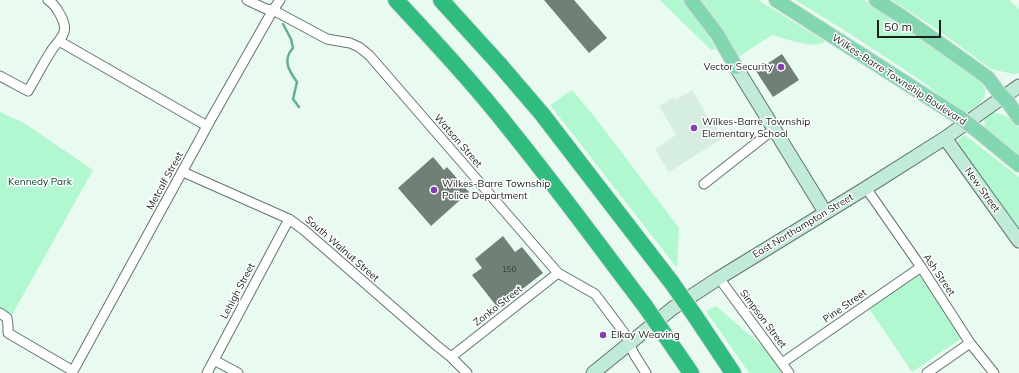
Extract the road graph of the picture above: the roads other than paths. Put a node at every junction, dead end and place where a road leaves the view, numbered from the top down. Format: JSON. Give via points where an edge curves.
{"nodes":[{"id":1,"x":48,"y":0,"type":"edge"},
{"id":2,"x":247,"y":0,"type":"edge"},
{"id":3,"x":280,"y":0,"type":"edge"},
{"id":4,"x":396,"y":0,"type":"edge"},
{"id":5,"x":441,"y":0,"type":"edge"},
{"id":6,"x":691,"y":0,"type":"edge"},
{"id":7,"x":876,"y":0,"type":"edge"},
{"id":8,"x":777,"y":1,"type":"edge"},
{"id":9,"x":273,"y":10,"type":"junction"},
{"id":10,"x":60,"y":41,"type":"junction"},
{"id":11,"x":736,"y":67,"type":"joint"},
{"id":12,"x":0,"y":76,"type":"edge"},
{"id":13,"x":1019,"y":86,"type":"edge"},
{"id":14,"x":1003,"y":97,"type":"junction"},
{"id":15,"x":1019,"y":118,"type":"edge"},
{"id":16,"x":208,"y":126,"type":"junction"},
{"id":17,"x":774,"y":129,"type":"junction"},
{"id":18,"x":946,"y":138,"type":"junction"},
{"id":19,"x":1019,"y":165,"type":"edge"},
{"id":20,"x":183,"y":172,"type":"junction"},
{"id":21,"x":704,"y":184,"type":"dead end"},
{"id":22,"x":866,"y":188,"type":"junction"},
{"id":23,"x":825,"y":212,"type":"junction"},
{"id":24,"x":289,"y":219,"type":"junction"},
{"id":25,"x":1019,"y":241,"type":"edge"},
{"id":26,"x":921,"y":267,"type":"junction"},
{"id":27,"x":558,"y":273,"type":"junction"},
{"id":28,"x":719,"y":278,"type":"junction"},
{"id":29,"x":0,"y":313,"type":"edge"},
{"id":30,"x":630,"y":343,"type":"junction"},
{"id":31,"x":970,"y":343,"type":"junction"},
{"id":32,"x":451,"y":357,"type":"junction"},
{"id":33,"x":214,"y":360,"type":"junction"},
{"id":34,"x":782,"y":363,"type":"junction"},
{"id":35,"x":72,"y":372,"type":"edge"},
{"id":36,"x":207,"y":373,"type":"edge"},
{"id":37,"x":238,"y":373,"type":"edge"},
{"id":38,"x":467,"y":373,"type":"edge"},
{"id":39,"x":593,"y":373,"type":"edge"},
{"id":40,"x":646,"y":373,"type":"edge"},
{"id":41,"x":691,"y":373,"type":"edge"},
{"id":42,"x":733,"y":373,"type":"edge"},
{"id":43,"x":789,"y":373,"type":"edge"},
{"id":44,"x":927,"y":373,"type":"edge"},
{"id":45,"x":994,"y":373,"type":"edge"}],
"edges":[{"from":1,"to":10,"type":"street","via":[[58,10],[62,21],[64,30]]},
{"from":2,"to":9,"type":"street","name":"Watson Street"},
{"from":3,"to":9,"type":"street","name":"Metcalf Street"},
{"from":4,"to":41,"type":"highway","bridge":true,"via":[[512,131],[645,306]]},
{"from":5,"to":42,"type":"highway","bridge":true,"via":[[542,114],[672,283]]},
{"from":6,"to":11,"type":"main road","via":[[717,34]]},
{"from":7,"to":14,"type":"main road","via":[[988,78]]},
{"from":8,"to":19,"type":"main road","name":"Wilkes-Barre Township Boulevard","bridge":true,"via":[[962,119]]},
{"from":9,"to":16,"type":"street","name":"Metcalf Street"},
{"from":9,"to":27,"type":"street","name":"Watson Street","via":[[327,39],[350,43],[369,55]]},
{"from":10,"to":12,"type":"street","via":[[51,51],[28,91]]},
{"from":10,"to":16,"type":"street"},
{"from":11,"to":17,"type":"main road"},
{"from":13,"to":14,"type":"main road","name":"East Northampton Street"},
{"from":14,"to":15,"type":"main road"},
{"from":14,"to":18,"type":"main road","name":"East Northampton Street"},
{"from":16,"to":20,"type":"street","name":"Metcalf Street"},
{"from":17,"to":21,"type":"street"},
{"from":17,"to":23,"type":"main road"},
{"from":18,"to":22,"type":"main road","name":"East Northampton Street"},
{"from":18,"to":25,"type":"main road","name":"New Street"},
{"from":20,"to":24,"type":"street","name":"South Walnut Street"},
{"from":20,"to":35,"type":"street","name":"Metcalf Street"},
{"from":22,"to":23,"type":"main road","name":"East Northampton Street"},
{"from":22,"to":26,"type":"street","name":"Ash Street"},
{"from":23,"to":28,"type":"main road","name":"East Northampton Street"},
{"from":24,"to":32,"type":"street","name":"South Walnut Street"},
{"from":24,"to":33,"type":"street","name":"Lehigh Street"},
{"from":26,"to":31,"type":"street","name":"Ash Street"},
{"from":26,"to":34,"type":"street","name":"Pine Street"},
{"from":27,"to":30,"type":"street","name":"Watson Street","via":[[595,294]]},
{"from":27,"to":32,"type":"street","name":"Zonko Street"},
{"from":28,"to":30,"type":"main road","name":"East Northampton Street","via":[[672,308]]},
{"from":28,"to":34,"type":"street","name":"Simpson Street"},
{"from":29,"to":35,"type":"street","via":[[7,318],[8,332]]},
{"from":30,"to":39,"type":"main road","name":"East Northampton Street"},
{"from":30,"to":40,"type":"street","name":"Watson Street"},
{"from":31,"to":44,"type":"street"},
{"from":31,"to":45,"type":"street","name":"Ash Street"},
{"from":32,"to":38,"type":"street","name":"South Walnut Street"},
{"from":33,"to":36,"type":"street","name":"Lehigh Street"},
{"from":33,"to":37,"type":"street"},
{"from":34,"to":43,"type":"street","name":"Simpson Street"}]}
